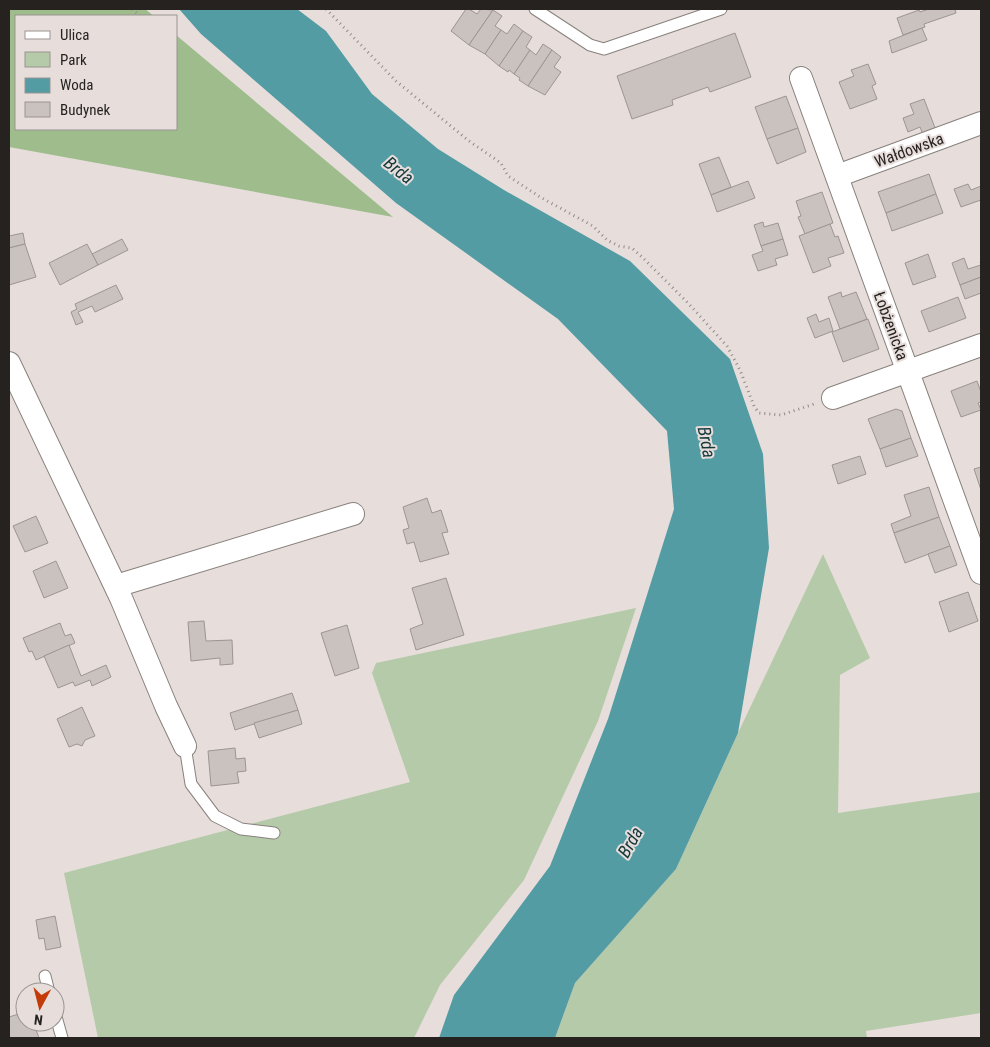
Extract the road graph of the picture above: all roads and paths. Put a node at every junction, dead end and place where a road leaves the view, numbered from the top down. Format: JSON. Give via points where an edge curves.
{"nodes":[{"id":1,"x":326,"y":9,"type":"edge"},
{"id":2,"x":721,"y":9,"type":"edge"},
{"id":3,"x":539,"y":10,"type":"edge"},
{"id":4,"x":801,"y":78,"type":"dead end"},
{"id":5,"x":981,"y":123,"type":"edge"},
{"id":6,"x":837,"y":176,"type":"junction"},
{"id":7,"x":981,"y":345,"type":"edge"},
{"id":8,"x":9,"y":363,"type":"edge"},
{"id":9,"x":908,"y":372,"type":"junction"},
{"id":10,"x":834,"y":398,"type":"joint"},
{"id":11,"x":353,"y":514,"type":"dead end"},
{"id":12,"x":981,"y":573,"type":"edge"},
{"id":13,"x":116,"y":586,"type":"junction"},
{"id":14,"x":185,"y":746,"type":"joint"},
{"id":15,"x":274,"y":833,"type":"dead end"},
{"id":16,"x":45,"y":976,"type":"dead end"},
{"id":17,"x":46,"y":982,"type":"edge"}],
"edges":[{"from":1,"to":10,"type":"path","via":[[396,81],[469,142],[501,162],[508,176],[593,226],[607,240],[632,248],[643,258],[727,346],[759,413],[781,415]]},
{"from":2,"to":3,"type":"lane","via":[[604,49],[590,45]]},
{"from":4,"to":6,"type":"street","name":"Łobżenicka"},
{"from":5,"to":6,"type":"street","name":"Wałdowska"},
{"from":6,"to":9,"type":"street","name":"Łobżenicka"},
{"from":7,"to":9,"type":"street"},
{"from":8,"to":13,"type":"street"},
{"from":9,"to":10,"type":"street"},
{"from":9,"to":12,"type":"street","name":"Łobżenicka"},
{"from":11,"to":13,"type":"street"},
{"from":13,"to":14,"type":"street"},
{"from":14,"to":15,"type":"lane","via":[[191,784],[215,816],[241,829]]},
{"from":16,"to":17,"type":"lane"}]}
